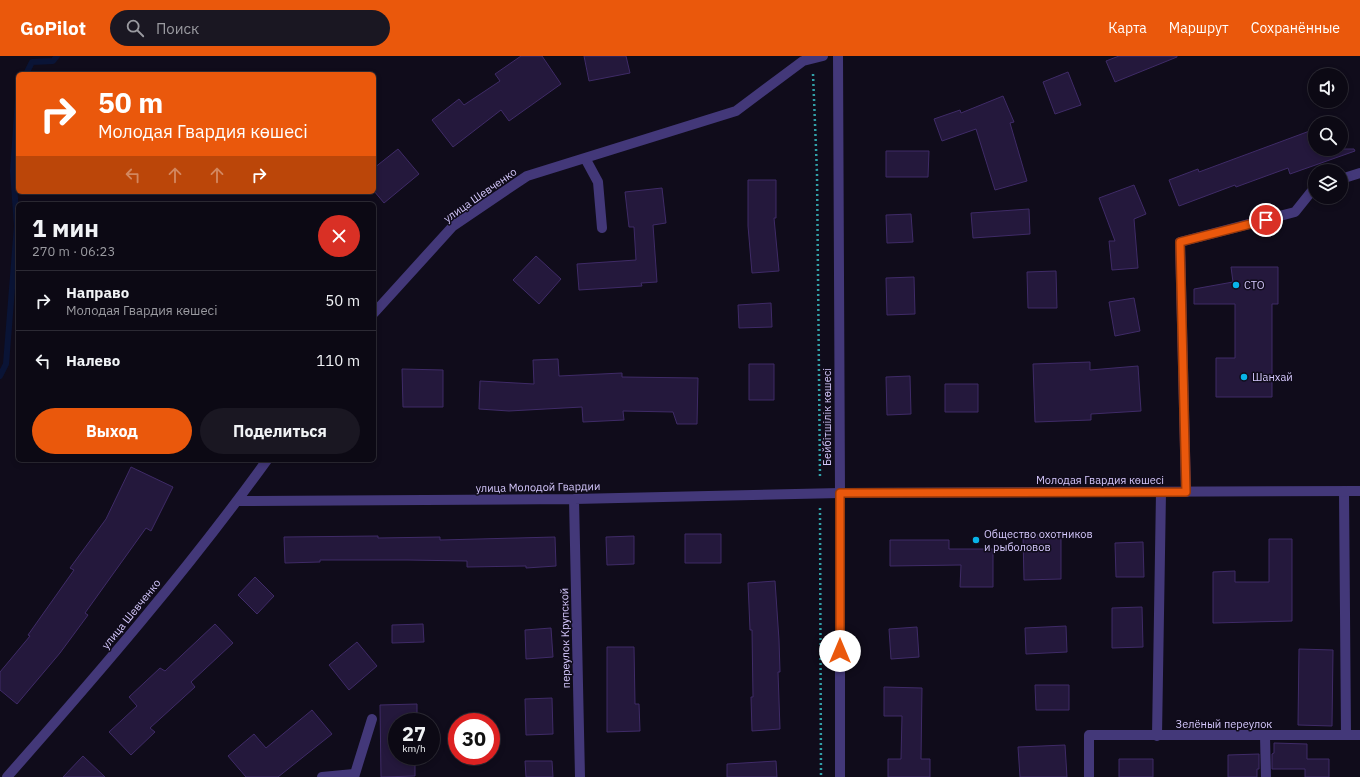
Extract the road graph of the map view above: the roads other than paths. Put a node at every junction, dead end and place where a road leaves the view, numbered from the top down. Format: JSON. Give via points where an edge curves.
{"nodes":[{"id":1,"x":823,"y":56,"type":"edge"},
{"id":2,"x":838,"y":56,"type":"edge"},
{"id":3,"x":585,"y":158,"type":"junction"},
{"id":4,"x":1360,"y":173,"type":"edge"},
{"id":5,"x":1348,"y":177,"type":"edge"},
{"id":6,"x":1308,"y":196,"type":"edge"},
{"id":7,"x":602,"y":228,"type":"dead end"},
{"id":8,"x":376,"y":311,"type":"edge"},
{"id":9,"x":266,"y":462,"type":"edge"},
{"id":10,"x":1360,"y":491,"type":"edge"},
{"id":11,"x":1161,"y":492,"type":"junction"},
{"id":12,"x":1186,"y":492,"type":"junction"},
{"id":13,"x":1344,"y":492,"type":"junction"},
{"id":14,"x":840,"y":493,"type":"junction"},
{"id":15,"x":574,"y":499,"type":"junction"},
{"id":16,"x":237,"y":501,"type":"junction"},
{"id":17,"x":372,"y":719,"type":"dead end"},
{"id":18,"x":1346,"y":735,"type":"junction"},
{"id":19,"x":1360,"y":735,"type":"edge"},
{"id":20,"x":1157,"y":736,"type":"junction"},
{"id":21,"x":1265,"y":736,"type":"junction"},
{"id":22,"x":354,"y":776,"type":"edge"},
{"id":23,"x":7,"y":777,"type":"edge"},
{"id":24,"x":322,"y":777,"type":"edge"},
{"id":25,"x":580,"y":777,"type":"edge"},
{"id":26,"x":840,"y":777,"type":"edge"},
{"id":27,"x":1089,"y":777,"type":"edge"},
{"id":28,"x":1266,"y":777,"type":"edge"}],
"edges":[{"from":1,"to":3,"type":"street","name":"улица Шевченко","via":[[802,61],[736,111]]},
{"from":2,"to":14,"type":"street","name":"Бейбітшілік көшесі"},
{"from":3,"to":7,"type":"street","via":[[598,182]]},
{"from":3,"to":8,"type":"street","name":"улица Шевченко","via":[[527,176],[453,226]]},
{"from":4,"to":5,"type":"street"},
{"from":6,"to":12,"type":"street","via":[[1295,212],[1180,242]]},
{"from":9,"to":16,"type":"street","name":"улица Шевченко"},
{"from":10,"to":13,"type":"street","name":"Молодая Гвардия көшесі"},
{"from":11,"to":12,"type":"street","name":"Молодая Гвардия көшесі"},
{"from":11,"to":14,"type":"street","name":"Молодая Гвардия көшесі"},
{"from":11,"to":20,"type":"street"},
{"from":12,"to":13,"type":"street","name":"Молодая Гвардия көшесі"},
{"from":13,"to":18,"type":"street"},
{"from":14,"to":15,"type":"street","name":"улица Молодой Гвардии"},
{"from":14,"to":26,"type":"street","name":"Бейбітшілік көшесі"},
{"from":15,"to":16,"type":"street","name":"улица Молодой Гвардии"},
{"from":15,"to":25,"type":"street","name":"переулок Крупской"},
{"from":16,"to":23,"type":"street","name":"улица Шевченко","via":[[93,679]]},
{"from":17,"to":22,"type":"street"},
{"from":18,"to":19,"type":"street","name":"Зелёный переулок"},
{"from":18,"to":21,"type":"street","name":"Зелёный переулок"},
{"from":20,"to":21,"type":"street","name":"Зелёный переулок"},
{"from":20,"to":27,"type":"street","name":"Зелёный переулок","via":[[1089,736]]},
{"from":21,"to":28,"type":"street"},
{"from":22,"to":24,"type":"street"}]}
